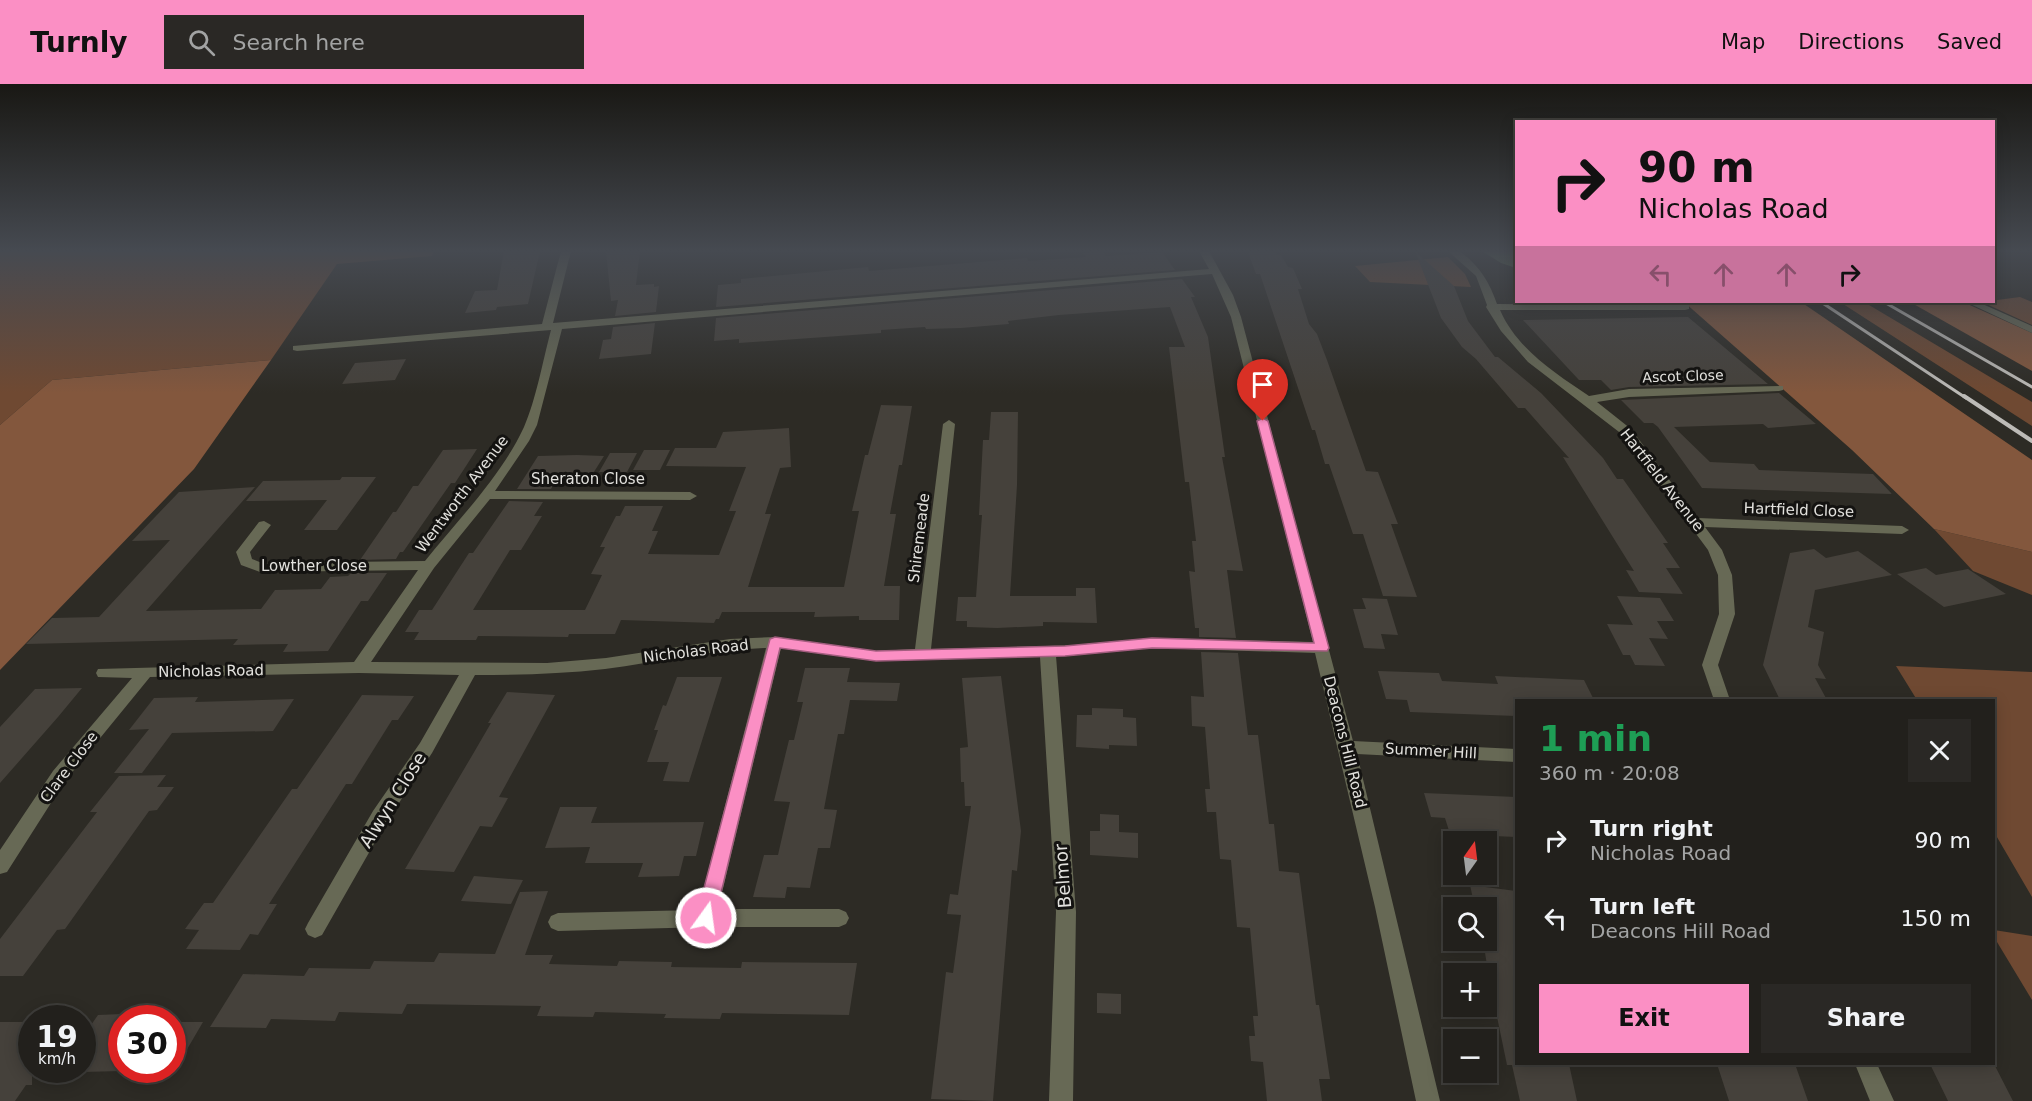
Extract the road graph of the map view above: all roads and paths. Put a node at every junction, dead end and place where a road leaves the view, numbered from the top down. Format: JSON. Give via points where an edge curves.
{"nodes":[{"id":1,"x":557,"y":298,"type":"edge"},
{"id":2,"x":884,"y":298,"type":"edge"},
{"id":3,"x":1229,"y":298,"type":"edge"},
{"id":4,"x":1489,"y":298,"type":"edge"},
{"id":5,"x":1973,"y":303,"type":"edge"},
{"id":6,"x":1491,"y":306,"type":"junction"},
{"id":7,"x":1685,"y":307,"type":"dead end"},
{"id":8,"x":552,"y":326,"type":"junction"},
{"id":9,"x":2032,"y":330,"type":"edge"},
{"id":10,"x":297,"y":348,"type":"dead end"},
{"id":11,"x":1779,"y":388,"type":"dead end"},
{"id":12,"x":1587,"y":400,"type":"junction"},
{"id":13,"x":949,"y":424,"type":"dead end"},
{"id":14,"x":486,"y":495,"type":"junction"},
{"id":15,"x":690,"y":496,"type":"dead end"},
{"id":16,"x":1695,"y":522,"type":"junction"},
{"id":17,"x":264,"y":525,"type":"dead end"},
{"id":18,"x":1902,"y":530,"type":"dead end"},
{"id":19,"x":429,"y":565,"type":"junction"},
{"id":20,"x":775,"y":642,"type":"junction"},
{"id":21,"x":1322,"y":648,"type":"junction"},
{"id":22,"x":1048,"y":652,"type":"junction"},
{"id":23,"x":922,"y":656,"type":"junction"},
{"id":24,"x":359,"y":668,"type":"junction"},
{"id":25,"x":471,"y":670,"type":"junction"},
{"id":26,"x":104,"y":673,"type":"dead end"},
{"id":27,"x":145,"y":673,"type":"junction"},
{"id":28,"x":1722,"y":699,"type":"edge"},
{"id":29,"x":1346,"y":747,"type":"junction"},
{"id":30,"x":1515,"y":755,"type":"edge"},
{"id":31,"x":0,"y":866,"type":"edge"},
{"id":32,"x":706,"y":918,"type":"junction"},
{"id":33,"x":840,"y":918,"type":"dead end"},
{"id":34,"x":558,"y":922,"type":"dead end"},
{"id":35,"x":315,"y":929,"type":"dead end"},
{"id":36,"x":1866,"y":1065,"type":"edge"},
{"id":37,"x":1061,"y":1101,"type":"edge"},
{"id":38,"x":1428,"y":1101,"type":"edge"},
{"id":39,"x":1882,"y":1101,"type":"edge"}],
"edges":[{"from":1,"to":8,"type":"street","name":"Wentworth Avenue"},
{"from":2,"to":8,"type":"street"},
{"from":3,"to":21,"type":"street","name":"Deacons Hill Road"},
{"from":4,"to":6,"type":"street","name":"Hartfield Avenue"},
{"from":5,"to":9,"type":"street"},
{"from":6,"to":7,"type":"street"},
{"from":6,"to":12,"type":"street","name":"Hartfield Avenue","via":[[1517,345],[1564,386]]},
{"from":8,"to":10,"type":"street"},
{"from":8,"to":14,"type":"street","name":"Wentworth Avenue","via":[[531,425]]},
{"from":11,"to":12,"type":"street","name":"Ascot Close","via":[[1629,393]]},
{"from":12,"to":16,"type":"street","name":"Hartfield Avenue","via":[[1627,432]]},
{"from":13,"to":23,"type":"street","name":"Shiremeade"},
{"from":14,"to":15,"type":"street","name":"Sheraton Close"},
{"from":14,"to":19,"type":"street","name":"Wentworth Avenue"},
{"from":16,"to":18,"type":"street","name":"Hartfield Close"},
{"from":16,"to":28,"type":"street","name":"Hartfield Avenue","via":[[1715,550],[1725,575],[1727,614],[1710,666]]},
{"from":17,"to":19,"type":"street","name":"Lowther Close","via":[[243,552],[246,562],[260,568]]},
{"from":19,"to":24,"type":"street","name":"Wentworth Avenue"},
{"from":20,"to":23,"type":"street","name":"Nicholas Road","via":[[852,654]]},
{"from":20,"to":25,"type":"street","name":"Nicholas Road","via":[[730,644],[547,669]]},
{"from":20,"to":32,"type":"street"},
{"from":21,"to":22,"type":"street","name":"Nicholas Road","via":[[1152,643]]},
{"from":21,"to":29,"type":"street","name":"Deacons Hill Road"},
{"from":22,"to":23,"type":"street","name":"Nicholas Road"},
{"from":22,"to":37,"type":"street","name":"Belmor","via":[[1066,912]]},
{"from":24,"to":25,"type":"street","name":"Nicholas Road"},
{"from":24,"to":27,"type":"street","name":"Nicholas Road"},
{"from":25,"to":35,"type":"street","name":"Alwyn Close"},
{"from":26,"to":27,"type":"street","name":"Nicholas Road"},
{"from":27,"to":31,"type":"street","name":"Clare Close","via":[[59,776]]},
{"from":29,"to":30,"type":"street","name":"Summer Hill"},
{"from":29,"to":38,"type":"street","name":"Deacons Hill Road"},
{"from":32,"to":33,"type":"street"},
{"from":32,"to":34,"type":"street"},
{"from":36,"to":39,"type":"street"}]}
